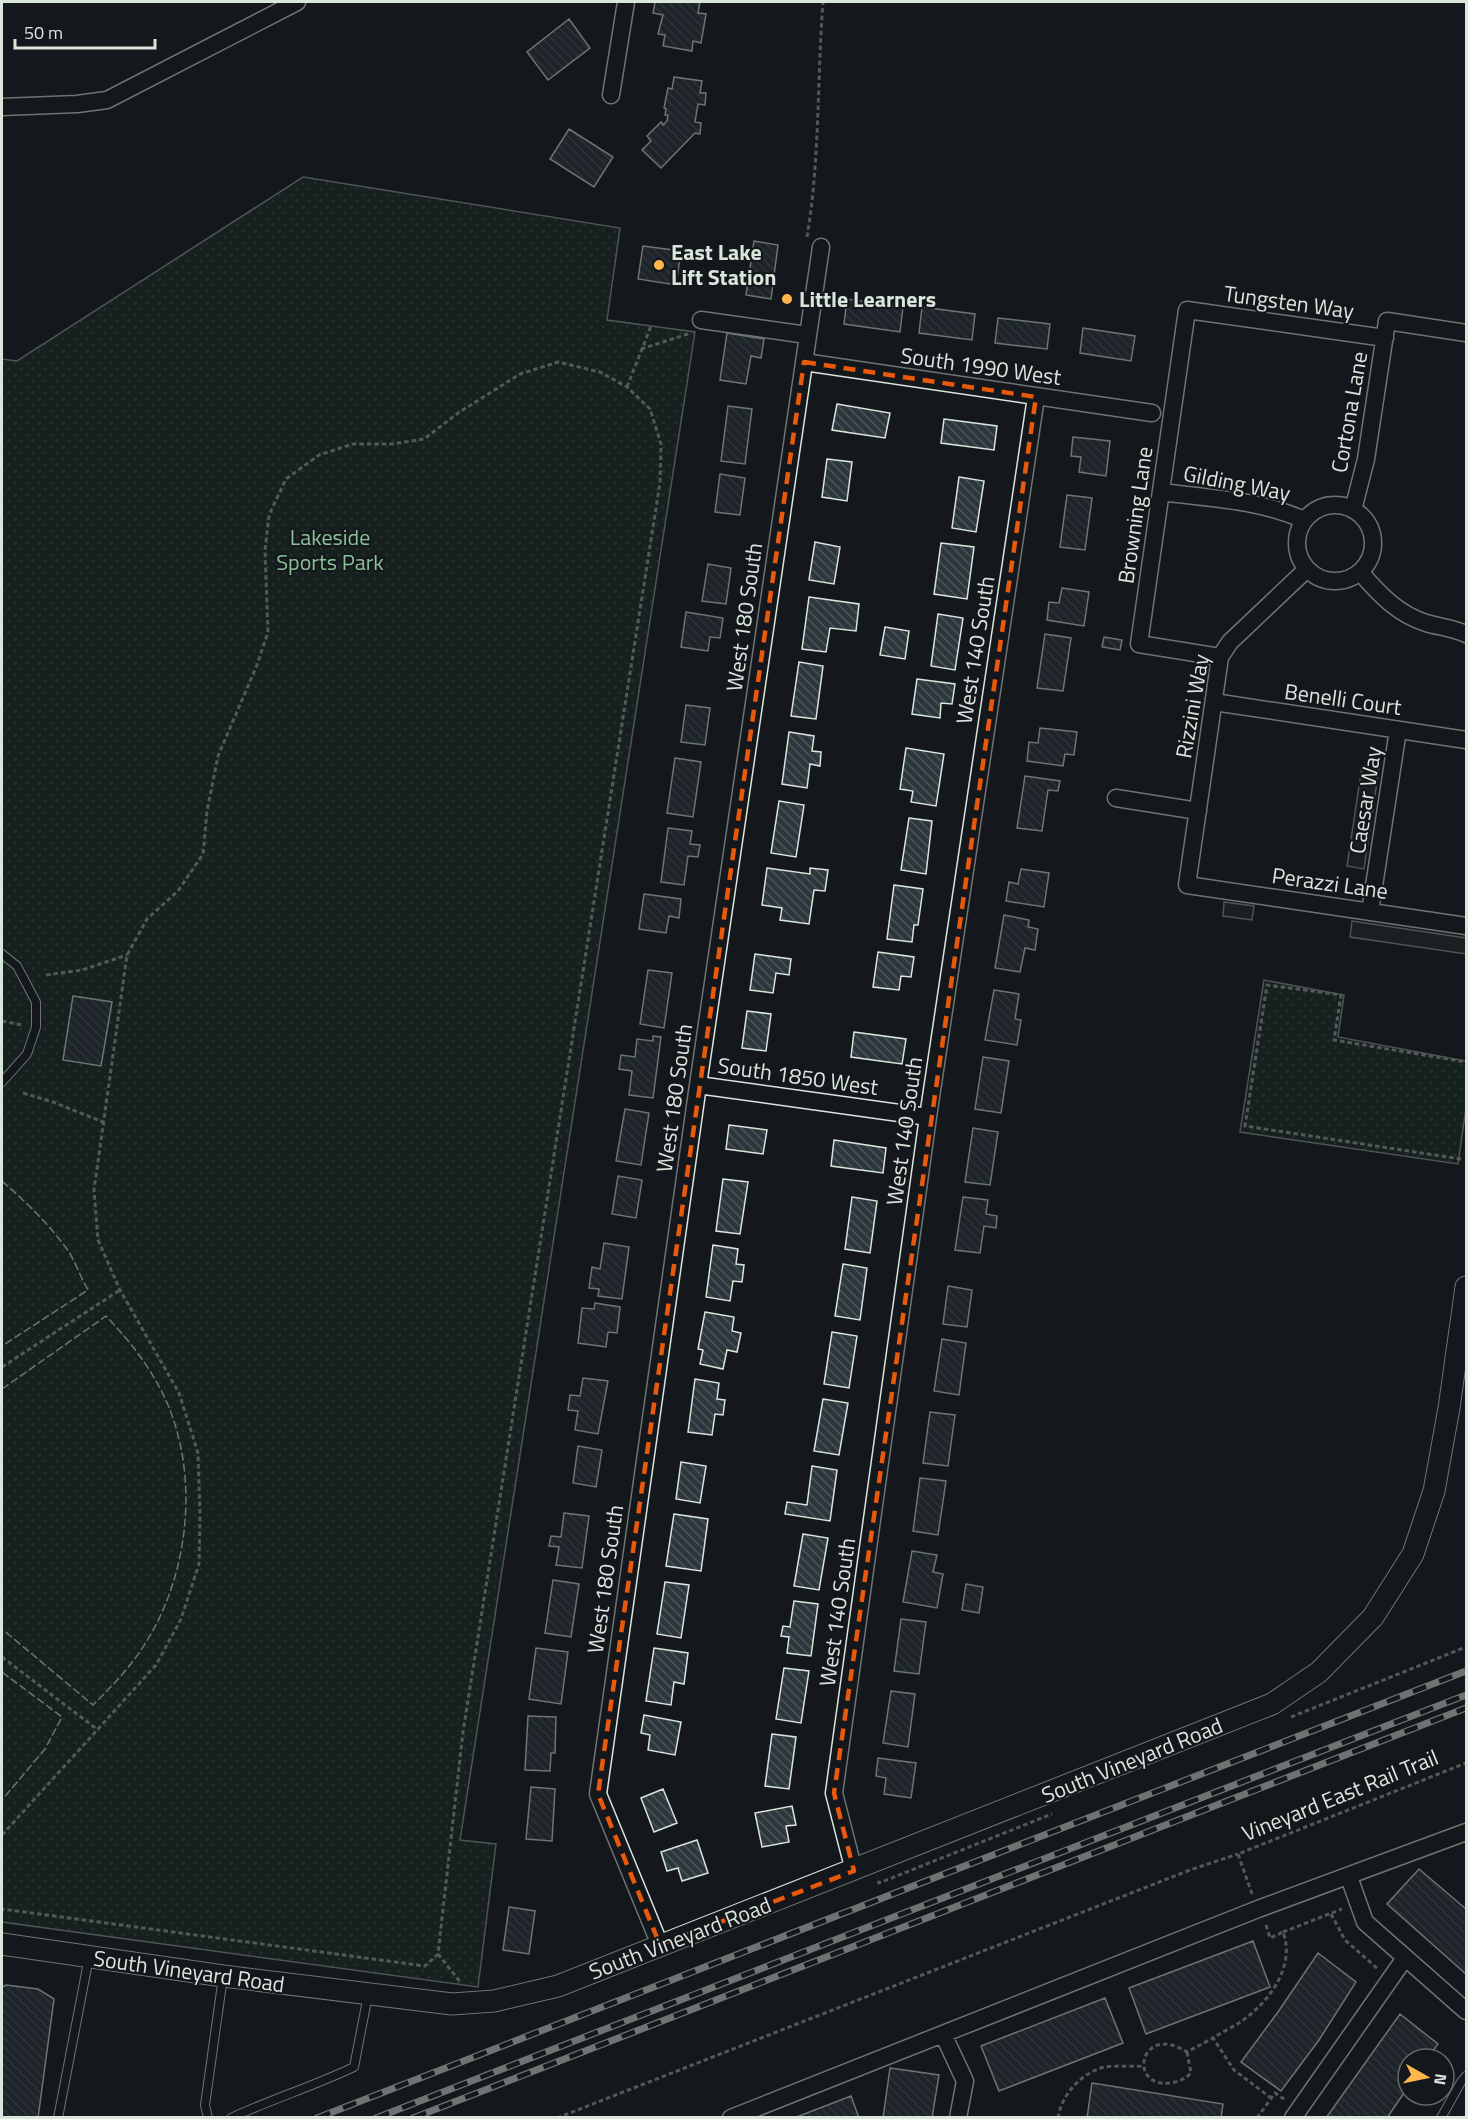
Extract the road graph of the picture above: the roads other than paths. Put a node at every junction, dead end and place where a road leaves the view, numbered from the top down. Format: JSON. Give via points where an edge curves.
{"nodes":[{"id":1,"x":297,"y":2,"type":"edge"},
{"id":2,"x":626,"y":2,"type":"edge"},
{"id":3,"x":611,"y":95,"type":"dead end"},
{"id":4,"x":2,"y":107,"type":"edge"},
{"id":5,"x":814,"y":244,"type":"road end"},
{"id":6,"x":1187,"y":310,"type":"joint"},
{"id":7,"x":700,"y":320,"type":"road end"},
{"id":8,"x":1467,"y":333,"type":"edge"},
{"id":9,"x":807,"y":335,"type":"junction"},
{"id":10,"x":1385,"y":338,"type":"junction"},
{"id":11,"x":804,"y":362,"type":"junction"},
{"id":12,"x":1036,"y":397,"type":"junction"},
{"id":13,"x":1152,"y":413,"type":"dead end"},
{"id":14,"x":1161,"y":492,"type":"junction"},
{"id":15,"x":1353,"y":510,"type":"junction"},
{"id":16,"x":1304,"y":520,"type":"junction"},
{"id":17,"x":1307,"y":569,"type":"junction"},
{"id":18,"x":1361,"y":573,"type":"junction"},
{"id":19,"x":1462,"y":629,"type":"edge"},
{"id":20,"x":1220,"y":657,"type":"junction"},
{"id":21,"x":1214,"y":702,"type":"junction"},
{"id":22,"x":1398,"y":730,"type":"junction"},
{"id":23,"x":1467,"y":740,"type":"edge"},
{"id":24,"x":1116,"y":798,"type":"dead end"},
{"id":25,"x":1198,"y":811,"type":"junction"},
{"id":26,"x":1186,"y":885,"type":"joint"},
{"id":27,"x":1371,"y":912,"type":"junction"},
{"id":28,"x":1467,"y":926,"type":"edge"},
{"id":29,"x":2,"y":954,"type":"edge"},
{"id":30,"x":2,"y":1082,"type":"edge"},
{"id":31,"x":698,"y":1085,"type":"junction"},
{"id":32,"x":928,"y":1117,"type":"junction"},
{"id":33,"x":1467,"y":1287,"type":"edge"},
{"id":34,"x":1467,"y":1832,"type":"edge"},
{"id":35,"x":854,"y":1871,"type":"junction"},
{"id":36,"x":1349,"y":1877,"type":"junction"},
{"id":37,"x":2,"y":1944,"type":"edge"},
{"id":38,"x":660,"y":1945,"type":"junction"},
{"id":39,"x":88,"y":1957,"type":"junction"},
{"id":40,"x":1405,"y":1958,"type":"junction"},
{"id":41,"x":223,"y":1976,"type":"junction"},
{"id":42,"x":368,"y":1995,"type":"junction"},
{"id":43,"x":1467,"y":2011,"type":"edge"},
{"id":44,"x":943,"y":2034,"type":"junction"},
{"id":45,"x":1467,"y":2076,"type":"edge"},
{"id":46,"x":1291,"y":2110,"type":"edge"},
{"id":47,"x":58,"y":2118,"type":"edge"},
{"id":48,"x":208,"y":2118,"type":"edge"},
{"id":49,"x":231,"y":2118,"type":"edge"},
{"id":50,"x":731,"y":2118,"type":"edge"},
{"id":51,"x":958,"y":2118,"type":"edge"},
{"id":52,"x":1441,"y":2118,"type":"edge"}],
"edges":[{"from":1,"to":4,"type":"street","via":[[107,100]]},
{"from":2,"to":3,"type":"street"},
{"from":5,"to":9,"type":"street","name":"West 180 South"},
{"from":6,"to":10,"type":"street","name":"Tungsten Way"},
{"from":6,"to":14,"type":"street","name":"Browning Lane"},
{"from":7,"to":9,"type":"street"},
{"from":8,"to":10,"type":"street","name":"Cortona Lane","via":[[1388,321]]},
{"from":9,"to":11,"type":"street","name":"West 180 South"},
{"from":10,"to":15,"type":"street","name":"Cortona Lane","via":[[1366,459]]},
{"from":11,"to":12,"type":"street","name":"South 1990 West"},
{"from":11,"to":31,"type":"street","name":"West 180 South"},
{"from":12,"to":13,"type":"street","name":"South 1990 West"},
{"from":12,"to":32,"type":"street","name":"West 140 South"},
{"from":14,"to":16,"type":"street","name":"Gilding Way","via":[[1268,507]]},
{"from":14,"to":20,"type":"street","name":"Browning Lane","via":[[1139,644]]},
{"from":15,"to":16,"type":"street","via":[[1345,506],[1322,507]]},
{"from":15,"to":18,"type":"street","via":[[1364,518],[1373,539],[1372,551]]},
{"from":16,"to":17,"type":"street","via":[[1296,542]]},
{"from":17,"to":18,"type":"street","via":[[1330,582]]},
{"from":17,"to":20,"type":"street","name":"Rizzini Way","via":[[1230,642]]},
{"from":18,"to":19,"type":"street","via":[[1408,616]]},
{"from":20,"to":21,"type":"street","name":"Rizzini Way"},
{"from":21,"to":22,"type":"street","name":"Benelli Court"},
{"from":21,"to":25,"type":"street","name":"Rizzini Way"},
{"from":22,"to":23,"type":"street","name":"Benelli Court"},
{"from":22,"to":27,"type":"street","name":"Caesar Way"},
{"from":24,"to":25,"type":"street"},
{"from":25,"to":26,"type":"street","name":"Rizzini Way"},
{"from":26,"to":27,"type":"street","name":"Perazzi Lane"},
{"from":27,"to":28,"type":"street","name":"Perazzi Lane"},
{"from":29,"to":30,"type":"lane","via":[[17,966],[36,1002],[36,1027],[27,1054]]},
{"from":31,"to":32,"type":"street","name":"South 1850 West"},
{"from":31,"to":38,"type":"street","name":"West 180 South","via":[[597,1794]]},
{"from":32,"to":35,"type":"street","name":"West 140 South","via":[[834,1793]]},
{"from":33,"to":35,"type":"street","name":"South Vineyard Road","via":[[1434,1491],[1413,1554],[1373,1617],[1319,1672],[1272,1704]]},
{"from":34,"to":36,"type":"street"},
{"from":35,"to":38,"type":"street","name":"South Vineyard Road"},
{"from":36,"to":40,"type":"street","via":[[1365,1922]]},
{"from":36,"to":44,"type":"street"},
{"from":37,"to":39,"type":"street","name":"South Vineyard Road"},
{"from":38,"to":42,"type":"street","name":"South Vineyard Road","via":[[558,1986],[494,2001],[452,2004]]},
{"from":39,"to":41,"type":"street","name":"South Vineyard Road"},
{"from":39,"to":47,"type":"lane"},
{"from":40,"to":43,"type":"street"},
{"from":40,"to":46,"type":"street"},
{"from":41,"to":42,"type":"street","name":"South Vineyard Road"},
{"from":41,"to":48,"type":"lane","via":[[205,2105]]},
{"from":42,"to":49,"type":"lane","via":[[354,2067]]},
{"from":44,"to":50,"type":"street"},
{"from":44,"to":51,"type":"street","via":[[965,2081]]},
{"from":45,"to":52,"type":"lane"}]}
